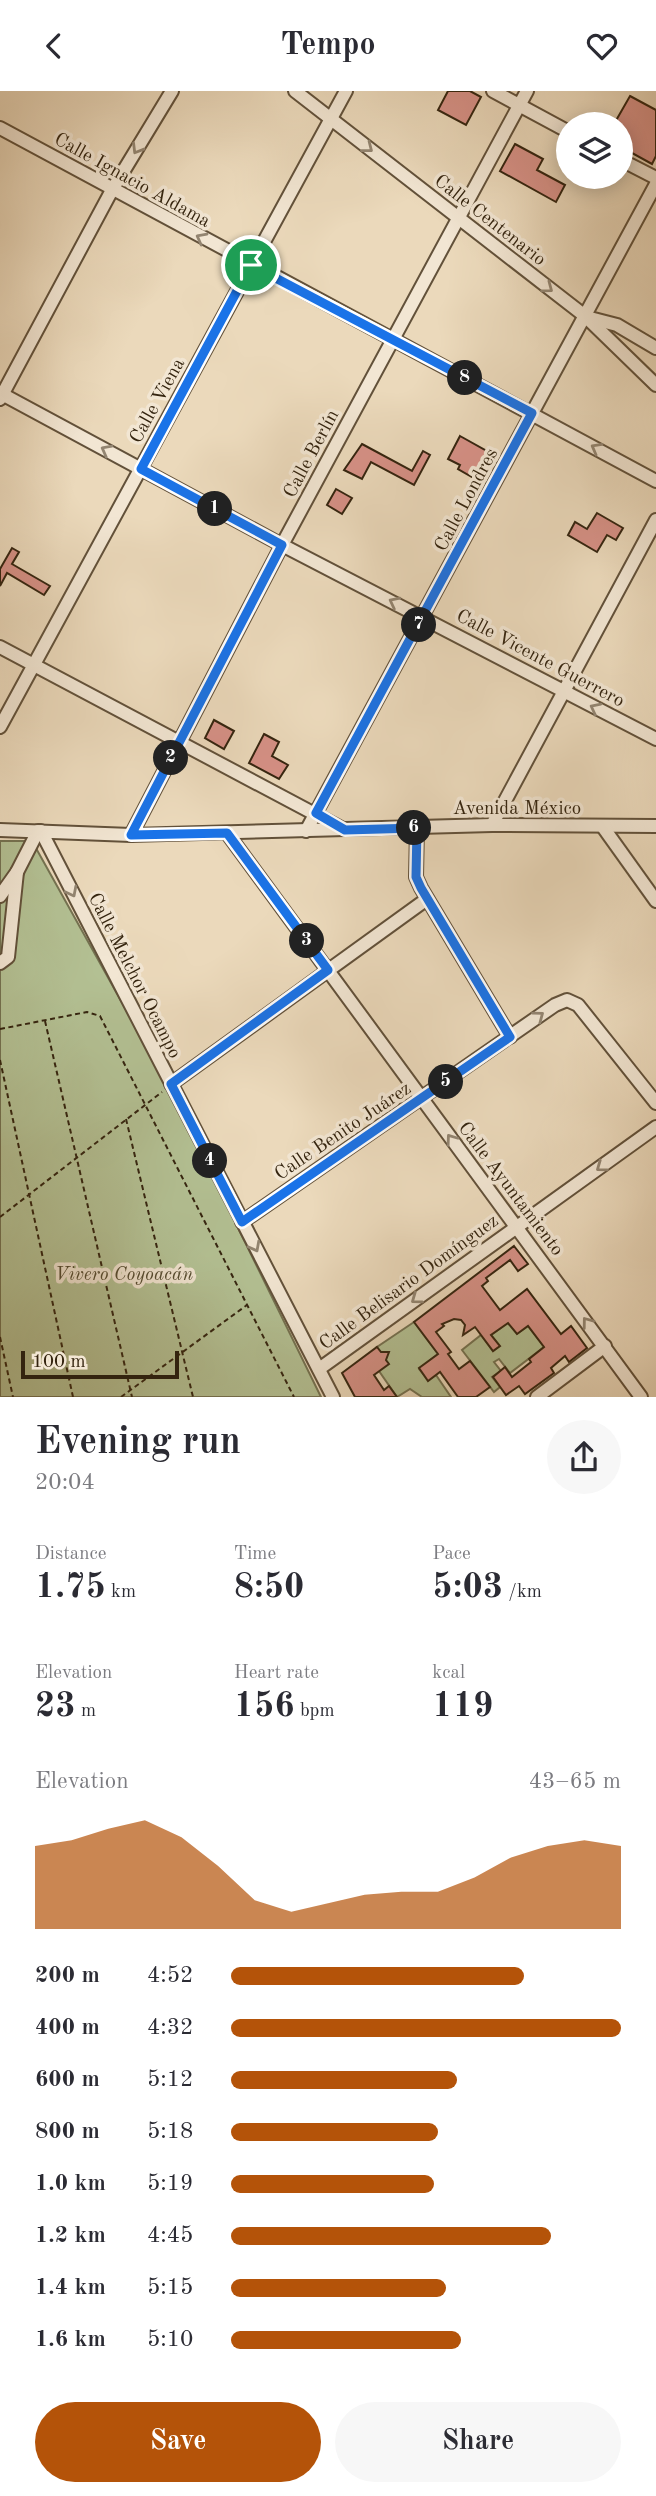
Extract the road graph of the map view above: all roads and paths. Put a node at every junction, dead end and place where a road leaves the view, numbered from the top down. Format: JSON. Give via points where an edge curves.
{"nodes":[{"id":1,"x":172,"y":91,"type":"edge"},
{"id":2,"x":295,"y":91,"type":"edge"},
{"id":3,"x":346,"y":91,"type":"edge"},
{"id":4,"x":493,"y":91,"type":"edge"},
{"id":5,"x":527,"y":91,"type":"edge"},
{"id":6,"x":519,"y":105,"type":"junction"},
{"id":7,"x":331,"y":119,"type":"junction"},
{"id":8,"x":556,"y":125,"type":"edge"},
{"id":9,"x":0,"y":128,"type":"edge"},
{"id":10,"x":633,"y":166,"type":"edge"},
{"id":11,"x":656,"y":178,"type":"edge"},
{"id":12,"x":656,"y":184,"type":"edge"},
{"id":13,"x":112,"y":190,"type":"junction"},
{"id":14,"x":457,"y":218,"type":"junction"},
{"id":15,"x":251,"y":265,"type":"junction"},
{"id":16,"x":585,"y":316,"type":"junction"},
{"id":17,"x":392,"y":340,"type":"junction"},
{"id":18,"x":656,"y":348,"type":"edge"},
{"id":19,"x":656,"y":385,"type":"edge"},
{"id":20,"x":1,"y":396,"type":"edge"},
{"id":21,"x":532,"y":413,"type":"junction"},
{"id":22,"x":141,"y":469,"type":"junction"},
{"id":23,"x":656,"y":481,"type":"edge"},
{"id":24,"x":656,"y":520,"type":"edge"},
{"id":25,"x":282,"y":545,"type":"junction"},
{"id":26,"x":423,"y":617,"type":"junction"},
{"id":27,"x":0,"y":647,"type":"edge"},
{"id":28,"x":34,"y":665,"type":"junction"},
{"id":29,"x":564,"y":692,"type":"junction"},
{"id":30,"x":0,"y":727,"type":"edge"},
{"id":31,"x":656,"y":739,"type":"edge"},
{"id":32,"x":179,"y":742,"type":"junction"},
{"id":33,"x":316,"y":813,"type":"junction"},
{"id":34,"x":492,"y":825,"type":"junction"},
{"id":35,"x":656,"y":826,"type":"edge"},
{"id":36,"x":603,"y":827,"type":"junction"},
{"id":37,"x":417,"y":828,"type":"junction"},
{"id":38,"x":0,"y":829,"type":"edge"},
{"id":39,"x":345,"y":830,"type":"junction"},
{"id":40,"x":40,"y":831,"type":"junction"},
{"id":41,"x":306,"y":831,"type":"junction"},
{"id":42,"x":227,"y":833,"type":"junction"},
{"id":43,"x":131,"y":835,"type":"junction"},
{"id":44,"x":17,"y":872,"type":"junction"},
{"id":45,"x":0,"y":896,"type":"edge"},
{"id":46,"x":428,"y":899,"type":"junction"},
{"id":47,"x":656,"y":901,"type":"edge"},
{"id":48,"x":0,"y":963,"type":"edge"},
{"id":49,"x":328,"y":970,"type":"junction"},
{"id":50,"x":44,"y":1020,"type":"junction"},
{"id":51,"x":0,"y":1029,"type":"edge"},
{"id":52,"x":510,"y":1037,"type":"junction"},
{"id":53,"x":0,"y":1060,"type":"edge"},
{"id":54,"x":171,"y":1084,"type":"junction"},
{"id":55,"x":422,"y":1099,"type":"junction"},
{"id":56,"x":656,"y":1103,"type":"edge"},
{"id":57,"x":145,"y":1105,"type":"junction"},
{"id":58,"x":126,"y":1119,"type":"junction"},
{"id":59,"x":656,"y":1127,"type":"edge"},
{"id":60,"x":76,"y":1158,"type":"junction"},
{"id":61,"x":29,"y":1194,"type":"junction"},
{"id":62,"x":0,"y":1217,"type":"edge"},
{"id":63,"x":242,"y":1222,"type":"junction"},
{"id":64,"x":517,"y":1227,"type":"junction"},
{"id":65,"x":247,"y":1305,"type":"junction"},
{"id":66,"x":0,"y":1337,"type":"edge"},
{"id":67,"x":605,"y":1346,"type":"junction"},
{"id":68,"x":183,"y":1352,"type":"junction"},
{"id":69,"x":319,"y":1369,"type":"junction"},
{"id":70,"x":130,"y":1390,"type":"junction"},
{"id":71,"x":13,"y":1397,"type":"edge"},
{"id":72,"x":73,"y":1397,"type":"edge"},
{"id":73,"x":121,"y":1397,"type":"edge"},
{"id":74,"x":132,"y":1397,"type":"edge"},
{"id":75,"x":193,"y":1397,"type":"edge"},
{"id":76,"x":294,"y":1397,"type":"edge"},
{"id":77,"x":333,"y":1397,"type":"edge"},
{"id":78,"x":537,"y":1397,"type":"edge"},
{"id":79,"x":641,"y":1397,"type":"edge"}],
"edges":[{"from":1,"to":13,"type":"street","one_way":true},
{"from":2,"to":7,"type":"street","name":"Calle Centenario"},
{"from":3,"to":7,"type":"street","name":"Calle Viena"},
{"from":4,"to":6,"type":"street"},
{"from":5,"to":6,"type":"street","name":"Calle Berlín"},
{"from":6,"to":8,"type":"street"},
{"from":6,"to":14,"type":"street","name":"Calle Berlín"},
{"from":7,"to":14,"type":"street","name":"Calle Centenario","one_way":true},
{"from":7,"to":15,"type":"street","name":"Calle Viena"},
{"from":9,"to":13,"type":"street","name":"Calle Ignacio Aldama"},
{"from":10,"to":11,"type":"street"},
{"from":12,"to":16,"type":"street","name":"Calle Londres"},
{"from":15,"to":13,"type":"street","name":"Calle Ignacio Aldama","one_way":true},
{"from":13,"to":20,"type":"street"},
{"from":14,"to":16,"type":"street","name":"Calle Centenario","one_way":true},
{"from":14,"to":17,"type":"street","name":"Calle Berlín"},
{"from":15,"to":17,"type":"street","name":"Calle Ignacio Aldama"},
{"from":15,"to":22,"type":"street","name":"Calle Viena"},
{"from":16,"to":18,"type":"street","via":[[617,325]]},
{"from":16,"to":19,"type":"street","name":"Calle Centenario"},
{"from":16,"to":21,"type":"street","name":"Calle Londres"},
{"from":17,"to":21,"type":"street","name":"Calle Ignacio Aldama"},
{"from":17,"to":25,"type":"street","name":"Calle Berlín"},
{"from":22,"to":20,"type":"street","name":"Calle Vicente Guerrero","one_way":true},
{"from":23,"to":21,"type":"street","name":"Calle Ignacio Aldama","one_way":true},
{"from":21,"to":26,"type":"street","name":"Calle Londres"},
{"from":22,"to":25,"type":"street","name":"Calle Vicente Guerrero"},
{"from":22,"to":28,"type":"street","name":"Calle Viena"},
{"from":24,"to":29,"type":"street"},
{"from":26,"to":25,"type":"street","name":"Calle Vicente Guerrero","one_way":true},
{"from":25,"to":32,"type":"street","name":"Calle Berlín"},
{"from":26,"to":29,"type":"street","name":"Calle Vicente Guerrero"},
{"from":26,"to":33,"type":"street","name":"Calle Londres"},
{"from":27,"to":28,"type":"street"},
{"from":28,"to":30,"type":"street","name":"Calle Viena"},
{"from":28,"to":32,"type":"street"},
{"from":31,"to":29,"type":"street","name":"Calle Vicente Guerrero","one_way":true},
{"from":29,"to":34,"type":"street"},
{"from":32,"to":33,"type":"street"},
{"from":32,"to":43,"type":"street","name":"Calle Berlín"},
{"from":33,"to":39,"type":"street"},
{"from":33,"to":41,"type":"street","name":"Calle Londres"},
{"from":34,"to":36,"type":"street","name":"Avenida México"},
{"from":34,"to":37,"type":"street","name":"Avenida México"},
{"from":35,"to":36,"type":"street","name":"Avenida México"},
{"from":36,"to":47,"type":"street"},
{"from":37,"to":39,"type":"street","name":"Avenida México"},
{"from":37,"to":46,"type":"street","via":[[416,877]]},
{"from":38,"to":40,"type":"street","name":"Avenida México"},
{"from":39,"to":41,"type":"street","name":"Avenida México"},
{"from":40,"to":43,"type":"street","name":"Avenida México"},
{"from":40,"to":44,"type":"street"},
{"from":40,"to":54,"type":"street","name":"Calle Melchor Ocampo","one_way":true},
{"from":41,"to":42,"type":"street","name":"Avenida México"},
{"from":42,"to":43,"type":"street","name":"Avenida México"},
{"from":42,"to":49,"type":"street","name":"Calle Ayuntamiento"},
{"from":44,"to":45,"type":"street"},
{"from":44,"to":48,"type":"street","via":[[8,957]]},
{"from":46,"to":49,"type":"street"},
{"from":46,"to":52,"type":"street"},
{"from":49,"to":54,"type":"street"},
{"from":49,"to":55,"type":"street","name":"Calle Ayuntamiento"},
{"from":50,"to":51,"type":"path"},
{"from":50,"to":57,"type":"path","via":[[87,1012],[100,1016]]},
{"from":50,"to":60,"type":"path"},
{"from":52,"to":55,"type":"street","name":"Calle Benito Juárez"},
{"from":52,"to":56,"type":"street","name":"Calle Benito Juárez","one_way":true,"via":[[567,1000],[578,1005]]},
{"from":53,"to":61,"type":"path"},
{"from":54,"to":57,"type":"path"},
{"from":54,"to":63,"type":"street","name":"Calle Melchor Ocampo"},
{"from":55,"to":63,"type":"street","name":"Calle Benito Juárez"},
{"from":64,"to":55,"type":"street","name":"Calle Ayuntamiento","one_way":true},
{"from":57,"to":58,"type":"path"},
{"from":57,"to":65,"type":"path"},
{"from":58,"to":60,"type":"path"},
{"from":58,"to":68,"type":"path"},
{"from":59,"to":64,"type":"street","name":"Calle Belisario Domínguez","one_way":true},
{"from":60,"to":61,"type":"path"},
{"from":60,"to":70,"type":"path"},
{"from":61,"to":62,"type":"path"},
{"from":61,"to":72,"type":"path"},
{"from":63,"to":69,"type":"street","name":"Calle Melchor Ocampo","one_way":true},
{"from":67,"to":64,"type":"street","name":"Calle Ayuntamiento","one_way":true},
{"from":64,"to":69,"type":"street","name":"Calle Belisario Domínguez","one_way":true},
{"from":65,"to":68,"type":"path"},
{"from":65,"to":76,"type":"path"},
{"from":66,"to":71,"type":"path"},
{"from":67,"to":78,"type":"street"},
{"from":67,"to":79,"type":"street","name":"Calle Ayuntamiento"},
{"from":68,"to":70,"type":"path"},
{"from":68,"to":75,"type":"path"},
{"from":69,"to":77,"type":"street","name":"Calle Melchor Ocampo"},
{"from":70,"to":73,"type":"path"},
{"from":70,"to":74,"type":"path"}]}
